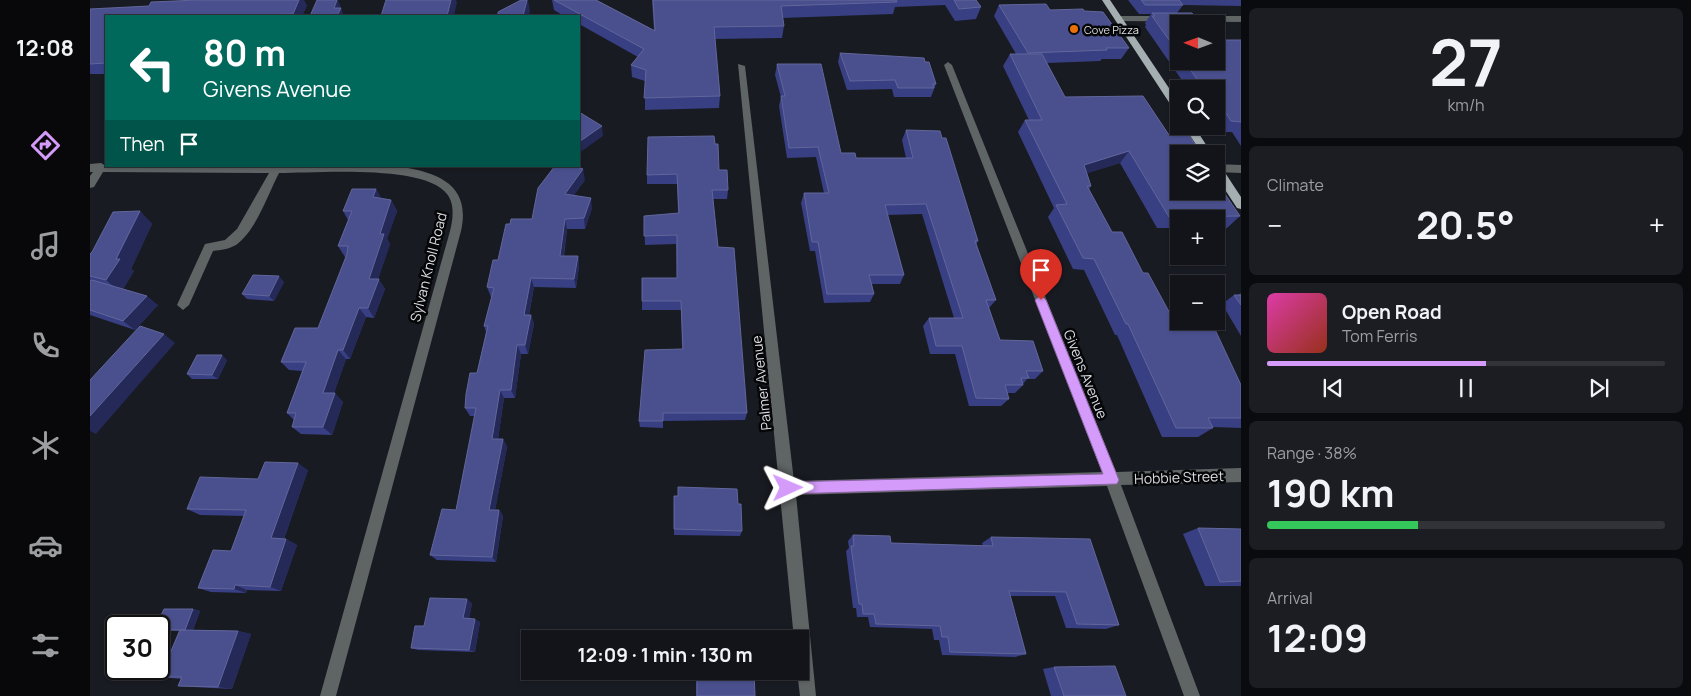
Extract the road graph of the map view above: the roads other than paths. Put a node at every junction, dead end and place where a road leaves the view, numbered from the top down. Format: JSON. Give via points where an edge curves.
{"nodes":[{"id":1,"x":1106,"y":0,"type":"edge"},
{"id":2,"x":1118,"y":18,"type":"junction"},
{"id":3,"x":1241,"y":19,"type":"edge"},
{"id":4,"x":948,"y":65,"type":"dead end"},
{"id":5,"x":741,"y":66,"type":"dead end"},
{"id":6,"x":1170,"y":97,"type":"edge"},
{"id":7,"x":277,"y":167,"type":"edge"},
{"id":8,"x":95,"y":168,"type":"edge"},
{"id":9,"x":1225,"y":168,"type":"edge"},
{"id":10,"x":1241,"y":168,"type":"edge"},
{"id":11,"x":1225,"y":181,"type":"edge"},
{"id":12,"x":90,"y":184,"type":"edge"},
{"id":13,"x":1241,"y":205,"type":"edge"},
{"id":14,"x":183,"y":305,"type":"dead end"},
{"id":15,"x":1241,"y":475,"type":"edge"},
{"id":16,"x":1112,"y":480,"type":"junction"},
{"id":17,"x":788,"y":488,"type":"junction"},
{"id":18,"x":328,"y":696,"type":"edge"},
{"id":19,"x":808,"y":696,"type":"edge"},
{"id":20,"x":1192,"y":696,"type":"edge"}],
"edges":[{"from":1,"to":2,"type":"main road"},
{"from":2,"to":3,"type":"street"},
{"from":2,"to":6,"type":"main road"},
{"from":4,"to":16,"type":"street","name":"Givens Avenue"},
{"from":5,"to":17,"type":"street","name":"Palmer Avenue"},
{"from":7,"to":8,"type":"street","name":"Sylvan Knoll Road"},
{"from":7,"to":14,"type":"street","via":[[244,228],[234,240],[225,246],[209,247]]},
{"from":7,"to":18,"type":"street","name":"Sylvan Knoll Road","via":[[410,171],[433,177],[449,186],[458,209]]},
{"from":8,"to":12,"type":"street","name":"Sylvan Knoll Road"},
{"from":9,"to":10,"type":"street"},
{"from":11,"to":13,"type":"main road"},
{"from":15,"to":16,"type":"street","name":"Hobbie Street"},
{"from":16,"to":17,"type":"street","name":"Hobbie Street"},
{"from":16,"to":20,"type":"street","name":"Givens Avenue"},
{"from":17,"to":19,"type":"street","name":"Palmer Avenue"}]}
